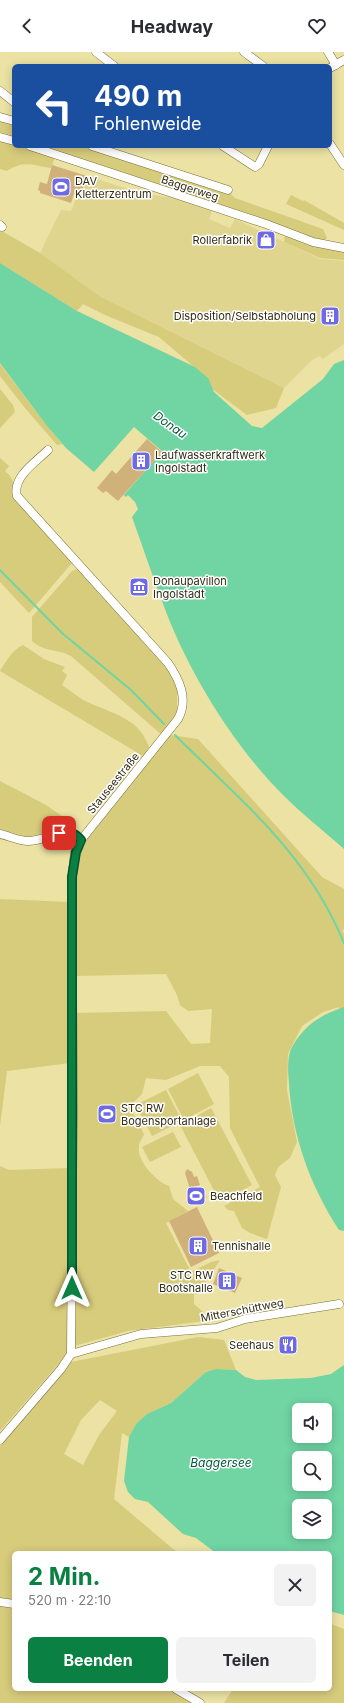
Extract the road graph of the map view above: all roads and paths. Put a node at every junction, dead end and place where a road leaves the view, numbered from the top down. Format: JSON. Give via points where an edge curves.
{"nodes":[{"id":1,"x":96,"y":52,"type":"edge"},
{"id":2,"x":244,"y":52,"type":"edge"},
{"id":3,"x":328,"y":52,"type":"edge"},
{"id":4,"x":344,"y":60,"type":"edge"},
{"id":5,"x":111,"y":64,"type":"edge"},
{"id":6,"x":260,"y":64,"type":"edge"},
{"id":7,"x":333,"y":66,"type":"edge"},
{"id":8,"x":0,"y":91,"type":"edge"},
{"id":9,"x":12,"y":100,"type":"edge"},
{"id":10,"x":0,"y":117,"type":"edge"},
{"id":11,"x":12,"y":120,"type":"edge"},
{"id":12,"x":0,"y":136,"type":"edge"},
{"id":13,"x":12,"y":140,"type":"edge"},
{"id":14,"x":332,"y":147,"type":"edge"},
{"id":15,"x":36,"y":148,"type":"edge"},
{"id":16,"x":98,"y":148,"type":"edge"},
{"id":17,"x":226,"y":148,"type":"edge"},
{"id":18,"x":267,"y":148,"type":"edge"},
{"id":19,"x":344,"y":165,"type":"edge"},
{"id":20,"x":228,"y":190,"type":"dead end"},
{"id":21,"x":344,"y":248,"type":"edge"},
{"id":22,"x":48,"y":450,"type":"dead end"},
{"id":23,"x":0,"y":834,"type":"edge"},
{"id":24,"x":81,"y":840,"type":"junction"},
{"id":25,"x":339,"y":1304,"type":"dead end"},
{"id":26,"x":71,"y":1354,"type":"junction"},
{"id":27,"x":0,"y":1440,"type":"edge"},
{"id":28,"x":0,"y":1602,"type":"edge"},
{"id":29,"x":12,"y":1604,"type":"edge"},
{"id":30,"x":179,"y":1691,"type":"edge"},
{"id":31,"x":200,"y":1703,"type":"edge"}],
"edges":[{"from":1,"to":5,"type":"street"},
{"from":2,"to":6,"type":"street"},
{"from":3,"to":7,"type":"street"},
{"from":4,"to":7,"type":"street"},
{"from":8,"to":9,"type":"street"},
{"from":10,"to":11,"type":"street"},
{"from":12,"to":13,"type":"street"},
{"from":14,"to":19,"type":"street"},
{"from":15,"to":21,"type":"street","name":"Baggerweg","via":[[266,224],[297,238]]},
{"from":16,"to":20,"type":"street"},
{"from":17,"to":18,"type":"street","via":[[256,167]]},
{"from":22,"to":24,"type":"street","name":"Stauseestraße","via":[[18,480],[16,496],[168,663],[180,680],[182,698],[181,714],[178,719]]},
{"from":23,"to":24,"type":"street","via":[[27,841],[69,831]]},
{"from":24,"to":26,"type":"street","name":"Stauseestraße","via":[[76,852],[72,877]]},
{"from":25,"to":26,"type":"street","name":"Mitterschüttweg","via":[[245,1319],[217,1328],[141,1334]]},
{"from":26,"to":27,"type":"street"},
{"from":28,"to":29,"type":"street"},
{"from":30,"to":31,"type":"street"}]}
